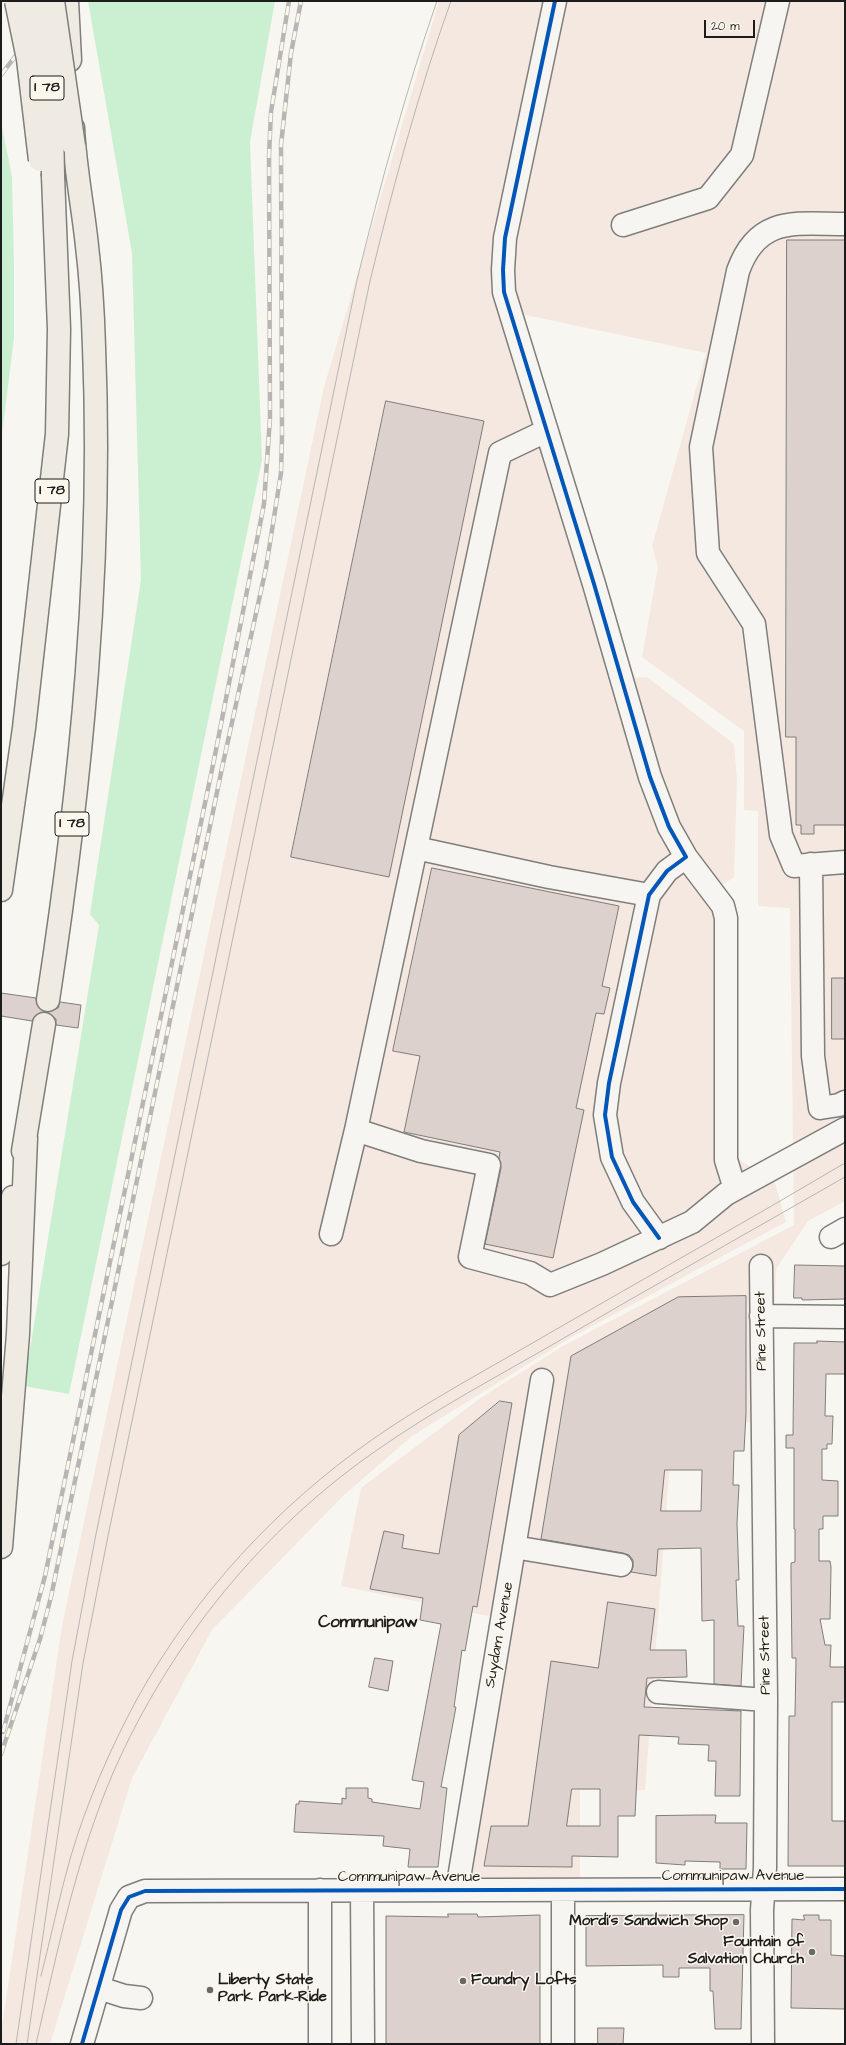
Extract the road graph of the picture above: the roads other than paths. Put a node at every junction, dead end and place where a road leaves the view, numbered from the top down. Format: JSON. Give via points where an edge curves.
{"nodes":[{"id":1,"x":16,"y":1,"type":"edge"},
{"id":2,"x":34,"y":1,"type":"edge"},
{"id":3,"x":53,"y":1,"type":"edge"},
{"id":4,"x":67,"y":1,"type":"edge"},
{"id":5,"x":555,"y":1,"type":"edge"},
{"id":6,"x":778,"y":1,"type":"edge"},
{"id":7,"x":74,"y":146,"type":"junction"},
{"id":8,"x":47,"y":168,"type":"junction"},
{"id":9,"x":845,"y":224,"type":"edge"},
{"id":10,"x":623,"y":225,"type":"dead end"},
{"id":11,"x":546,"y":431,"type":"junction"},
{"id":12,"x":416,"y":848,"type":"junction"},
{"id":13,"x":686,"y":857,"type":"junction"},
{"id":14,"x":845,"y":862,"type":"edge"},
{"id":15,"x":811,"y":864,"type":"junction"},
{"id":16,"x":1,"y":890,"type":"edge"},
{"id":17,"x":649,"y":895,"type":"junction"},
{"id":18,"x":48,"y":1000,"type":"dead end"},
{"id":19,"x":44,"y":1024,"type":"dead end"},
{"id":20,"x":845,"y":1102,"type":"edge"},
{"id":21,"x":845,"y":1129,"type":"edge"},
{"id":22,"x":356,"y":1130,"type":"junction"},
{"id":23,"x":26,"y":1138,"type":"junction"},
{"id":24,"x":735,"y":1189,"type":"junction"},
{"id":25,"x":331,"y":1234,"type":"dead end"},
{"id":26,"x":659,"y":1238,"type":"junction"},
{"id":27,"x":1,"y":1254,"type":"edge"},
{"id":28,"x":761,"y":1266,"type":"dead end"},
{"id":29,"x":761,"y":1316,"type":"junction"},
{"id":30,"x":845,"y":1317,"type":"edge"},
{"id":31,"x":542,"y":1380,"type":"dead end"},
{"id":32,"x":1,"y":1547,"type":"edge"},
{"id":33,"x":514,"y":1548,"type":"junction"},
{"id":34,"x":621,"y":1565,"type":"dead end"},
{"id":35,"x":658,"y":1692,"type":"dead end"},
{"id":36,"x":766,"y":1700,"type":"junction"},
{"id":37,"x":845,"y":1889,"type":"edge"},
{"id":38,"x":320,"y":1890,"type":"junction"},
{"id":39,"x":362,"y":1890,"type":"junction"},
{"id":40,"x":456,"y":1890,"type":"junction"},
{"id":41,"x":563,"y":1890,"type":"junction"},
{"id":42,"x":764,"y":1890,"type":"junction"},
{"id":43,"x":99,"y":1988,"type":"junction"},
{"id":44,"x":140,"y":1998,"type":"dead end"},
{"id":45,"x":82,"y":2044,"type":"edge"},
{"id":46,"x":320,"y":2044,"type":"edge"},
{"id":47,"x":363,"y":2044,"type":"edge"},
{"id":48,"x":563,"y":2044,"type":"edge"},
{"id":49,"x":763,"y":2044,"type":"edge"}],
"edges":[{"from":1,"to":8,"type":"highway","bridge":true},
{"from":2,"to":8,"type":"highway","number":"I 78","bridge":true,"via":[[52,125]]},
{"from":3,"to":7,"type":"highway","number":"I 78","bridge":true},
{"from":4,"to":7,"type":"highway","bridge":true},
{"from":5,"to":11,"type":"street","via":[[505,238],[503,270],[504,292]]},
{"from":6,"to":10,"type":"street","via":[[742,155],[708,198]]},
{"from":7,"to":18,"type":"highway","number":"I 78","via":[[88,246],[94,346],[94,541],[90,638],[75,800]]},
{"from":8,"to":16,"type":"highway","number":"I 78","via":[[56,252],[59,367],[54,471],[17,788]]},
{"from":9,"to":15,"type":"street","via":[[784,224],[767,231],[744,255],[738,271],[701,447],[708,553],[754,624],[781,835],[794,866]]},
{"from":11,"to":12,"type":"street","via":[[500,453]]},
{"from":11,"to":13,"type":"street","via":[[650,777],[669,827]]},
{"from":12,"to":17,"type":"street","via":[[549,877]]},
{"from":12,"to":22,"type":"street"},
{"from":13,"to":17,"type":"street","via":[[667,870]]},
{"from":13,"to":24,"type":"street","via":[[723,906],[726,918],[726,1160]]},
{"from":14,"to":15,"type":"street"},
{"from":15,"to":20,"type":"street","via":[[813,1056],[820,1108]]},
{"from":17,"to":26,"type":"street","via":[[609,1082],[605,1115],[612,1157],[633,1202]]},
{"from":19,"to":23,"type":"highway"},
{"from":21,"to":24,"type":"street"},
{"from":22,"to":25,"type":"street"},
{"from":22,"to":26,"type":"street","via":[[421,1151],[489,1165],[470,1257],[530,1273],[550,1285]]},
{"from":23,"to":27,"type":"highway"},
{"from":23,"to":32,"type":"highway","via":[[17,1342]]},
{"from":24,"to":26,"type":"street","via":[[692,1222]]},
{"from":28,"to":29,"type":"street","name":"Pine Street"},
{"from":29,"to":30,"type":"street"},
{"from":29,"to":36,"type":"street","name":"Pine Street"},
{"from":31,"to":33,"type":"street","name":"Suydam Avenue"},
{"from":33,"to":34,"type":"street"},
{"from":33,"to":40,"type":"street","name":"Suydam Avenue"},
{"from":35,"to":36,"type":"street"},
{"from":36,"to":42,"type":"street","name":"Pine Street"},
{"from":37,"to":42,"type":"street","name":"Communipaw Avenue"},
{"from":38,"to":39,"type":"street","name":"Communipaw Avenue"},
{"from":38,"to":43,"type":"street","name":"Communipaw Avenue","via":[[163,1890],[137,1893],[129,1897],[121,1910]]},
{"from":38,"to":46,"type":"street"},
{"from":39,"to":40,"type":"street","name":"Communipaw Avenue"},
{"from":39,"to":47,"type":"street"},
{"from":40,"to":41,"type":"street","name":"Communipaw Avenue"},
{"from":41,"to":42,"type":"street","name":"Communipaw Avenue"},
{"from":41,"to":48,"type":"street"},
{"from":42,"to":49,"type":"street","name":"Pine Street"},
{"from":43,"to":44,"type":"street"},
{"from":43,"to":45,"type":"street","name":"Communipaw Avenue"}]}
